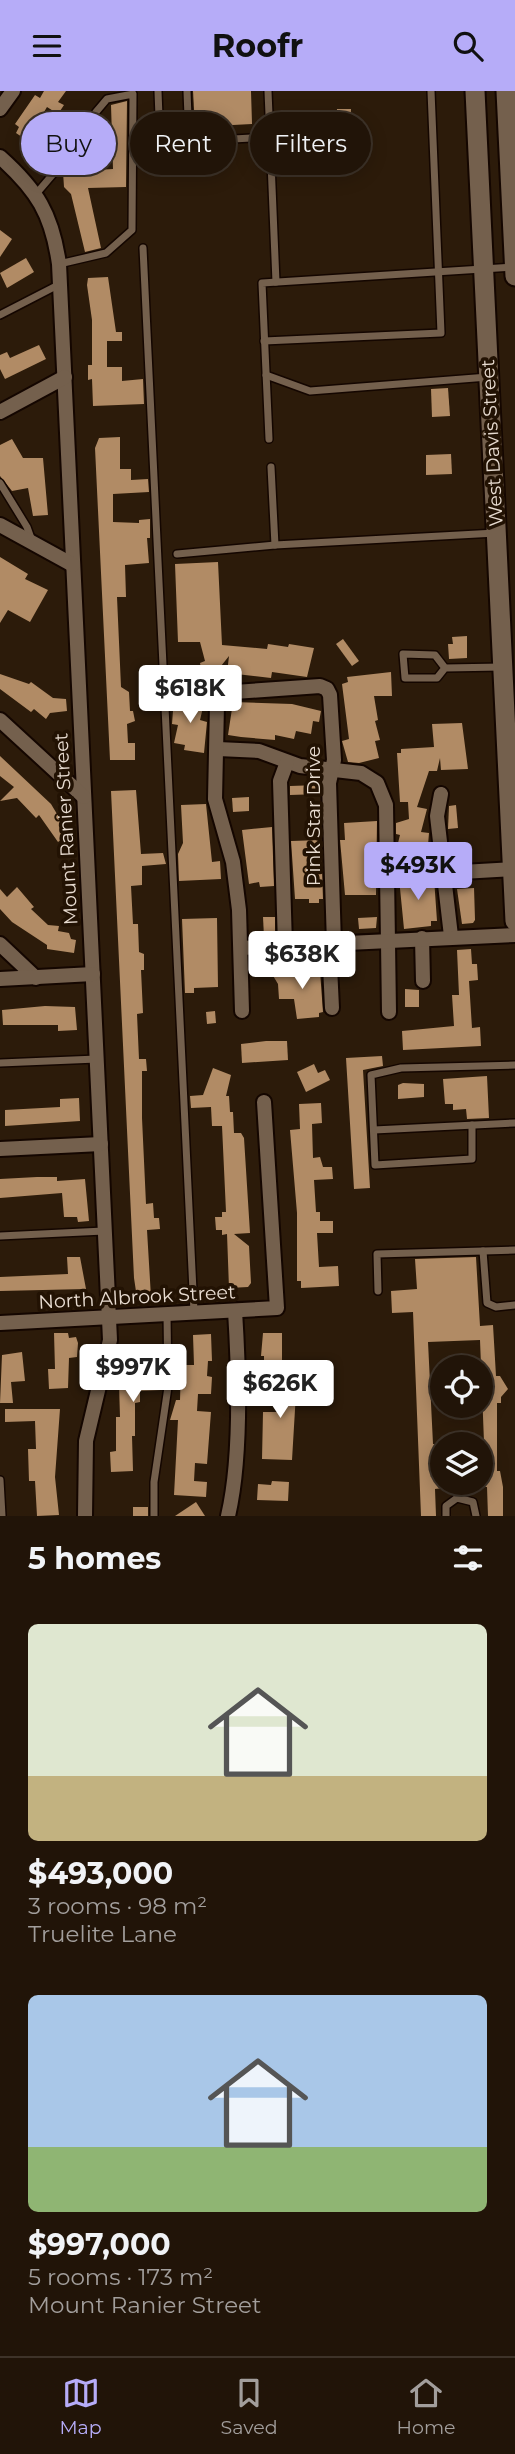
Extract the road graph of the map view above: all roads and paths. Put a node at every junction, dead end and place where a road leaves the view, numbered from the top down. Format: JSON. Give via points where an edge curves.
{"nodes":[{"id":1,"x":13,"y":91,"type":"edge"},
{"id":2,"x":158,"y":91,"type":"edge"},
{"id":3,"x":187,"y":91,"type":"edge"},
{"id":4,"x":268,"y":91,"type":"edge"},
{"id":5,"x":431,"y":91,"type":"edge"},
{"id":6,"x":475,"y":91,"type":"edge"},
{"id":7,"x":506,"y":91,"type":"edge"},
{"id":8,"x":0,"y":109,"type":"edge"},
{"id":9,"x":159,"y":112,"type":"edge"},
{"id":10,"x":188,"y":112,"type":"edge"},
{"id":11,"x":269,"y":112,"type":"edge"},
{"id":12,"x":0,"y":156,"type":"edge"},
{"id":13,"x":272,"y":175,"type":"edge"},
{"id":14,"x":36,"y":194,"type":"junction"},
{"id":15,"x":142,"y":248,"type":"dead end"},
{"id":16,"x":59,"y":264,"type":"junction"},
{"id":17,"x":515,"y":267,"type":"edge"},
{"id":18,"x":484,"y":269,"type":"junction"},
{"id":19,"x":439,"y":272,"type":"junction"},
{"id":20,"x":515,"y":276,"type":"edge"},
{"id":21,"x":276,"y":282,"type":"junction"},
{"id":22,"x":60,"y":284,"type":"junction"},
{"id":23,"x":0,"y":315,"type":"edge"},
{"id":24,"x":264,"y":341,"type":"junction"},
{"id":25,"x":266,"y":375,"type":"junction"},
{"id":26,"x":65,"y":377,"type":"junction"},
{"id":27,"x":489,"y":377,"type":"junction"},
{"id":28,"x":0,"y":412,"type":"edge"},
{"id":29,"x":269,"y":439,"type":"dead end"},
{"id":30,"x":271,"y":467,"type":"dead end"},
{"id":31,"x":0,"y":483,"type":"edge"},
{"id":32,"x":0,"y":525,"type":"edge"},
{"id":33,"x":497,"y":533,"type":"junction"},
{"id":34,"x":32,"y":542,"type":"junction"},
{"id":35,"x":275,"y":545,"type":"junction"},
{"id":36,"x":177,"y":554,"type":"dead end"},
{"id":37,"x":73,"y":565,"type":"junction"},
{"id":38,"x":503,"y":667,"type":"junction"},
{"id":39,"x":445,"y":668,"type":"junction"},
{"id":40,"x":509,"y":688,"type":"edge"},
{"id":41,"x":0,"y":720,"type":"edge"},
{"id":42,"x":218,"y":749,"type":"junction"},
{"id":43,"x":288,"y":762,"type":"junction"},
{"id":44,"x":332,"y":770,"type":"junction"},
{"id":45,"x":441,"y":794,"type":"dead end"},
{"id":46,"x":84,"y":796,"type":"junction"},
{"id":47,"x":513,"y":869,"type":"junction"},
{"id":48,"x":444,"y":873,"type":"junction"},
{"id":49,"x":515,"y":921,"type":"edge"},
{"id":50,"x":515,"y":935,"type":"edge"},
{"id":51,"x":451,"y":936,"type":"junction"},
{"id":52,"x":422,"y":938,"type":"junction"},
{"id":53,"x":387,"y":939,"type":"junction"},
{"id":54,"x":0,"y":944,"type":"edge"},
{"id":55,"x":285,"y":945,"type":"junction"},
{"id":56,"x":332,"y":945,"type":"junction"},
{"id":57,"x":241,"y":948,"type":"junction"},
{"id":58,"x":93,"y":974,"type":"junction"},
{"id":59,"x":36,"y":978,"type":"junction"},
{"id":60,"x":0,"y":979,"type":"edge"},
{"id":61,"x":423,"y":981,"type":"dead end"},
{"id":62,"x":332,"y":1008,"type":"dead end"},
{"id":63,"x":242,"y":1010,"type":"dead end"},
{"id":64,"x":388,"y":1012,"type":"dead end"},
{"id":65,"x":97,"y":1059,"type":"junction"},
{"id":66,"x":0,"y":1063,"type":"edge"},
{"id":67,"x":515,"y":1065,"type":"edge"},
{"id":68,"x":264,"y":1102,"type":"dead end"},
{"id":69,"x":515,"y":1123,"type":"edge"},
{"id":70,"x":472,"y":1125,"type":"junction"},
{"id":71,"x":374,"y":1130,"type":"junction"},
{"id":72,"x":101,"y":1144,"type":"junction"},
{"id":73,"x":0,"y":1149,"type":"edge"},
{"id":74,"x":105,"y":1231,"type":"junction"},
{"id":75,"x":0,"y":1236,"type":"edge"},
{"id":76,"x":515,"y":1250,"type":"edge"},
{"id":77,"x":483,"y":1251,"type":"junction"},
{"id":78,"x":379,"y":1291,"type":"dead end"},
{"id":79,"x":515,"y":1305,"type":"edge"},
{"id":80,"x":236,"y":1311,"type":"junction"},
{"id":81,"x":194,"y":1313,"type":"junction"},
{"id":82,"x":167,"y":1314,"type":"junction"},
{"id":83,"x":110,"y":1317,"type":"junction"},
{"id":84,"x":0,"y":1323,"type":"edge"},
{"id":85,"x":0,"y":1480,"type":"edge"},
{"id":86,"x":2,"y":1516,"type":"edge"},
{"id":87,"x":85,"y":1516,"type":"edge"},
{"id":88,"x":154,"y":1516,"type":"edge"},
{"id":89,"x":228,"y":1516,"type":"edge"},
{"id":90,"x":446,"y":1516,"type":"edge"},
{"id":91,"x":476,"y":1516,"type":"edge"}],
"edges":[{"from":1,"to":8,"type":"street"},
{"from":2,"to":9,"type":"lane"},
{"from":3,"to":10,"type":"lane"},
{"from":4,"to":11,"type":"lane"},
{"from":5,"to":19,"type":"lane"},
{"from":6,"to":18,"type":"main road","name":"West Davis Street"},
{"from":7,"to":17,"type":"main road"},
{"from":12,"to":14,"type":"street","name":"Mount Ranier Street"},
{"from":13,"to":21,"type":"lane"},
{"from":14,"to":16,"type":"street","name":"Mount Ranier Street","via":[[53,226]]},
{"from":14,"to":16,"type":"lane","via":[[77,146],[107,99],[133,95],[132,230],[106,253]]},
{"from":15,"to":81,"type":"lane"},
{"from":16,"to":22,"type":"street","name":"Mount Ranier Street"},
{"from":17,"to":18,"type":"lane"},
{"from":17,"to":20,"type":"main road"},
{"from":18,"to":19,"type":"lane"},
{"from":18,"to":27,"type":"main road","name":"West Davis Street"},
{"from":19,"to":21,"type":"lane"},
{"from":19,"to":24,"type":"lane","via":[[441,333]]},
{"from":21,"to":24,"type":"lane","via":[[262,283]]},
{"from":22,"to":23,"type":"lane"},
{"from":22,"to":26,"type":"street","name":"Mount Ranier Street"},
{"from":24,"to":25,"type":"lane"},
{"from":25,"to":27,"type":"lane","via":[[310,391]]},
{"from":25,"to":29,"type":"lane"},
{"from":26,"to":28,"type":"street"},
{"from":26,"to":37,"type":"street","name":"Mount Ranier Street"},
{"from":27,"to":33,"type":"main road","name":"West Davis Street"},
{"from":30,"to":35,"type":"lane"},
{"from":31,"to":34,"type":"lane"},
{"from":32,"to":34,"type":"street"},
{"from":33,"to":35,"type":"lane"},
{"from":33,"to":38,"type":"main road","name":"West Davis Street"},
{"from":34,"to":37,"type":"street"},
{"from":35,"to":36,"type":"lane"},
{"from":37,"to":46,"type":"street","name":"Mount Ranier Street"},
{"from":38,"to":39,"type":"lane"},
{"from":38,"to":40,"type":"main road","name":"West Davis Street"},
{"from":39,"to":39,"type":"lane","via":[[436,655],[403,654],[405,678],[437,678]]},
{"from":40,"to":47,"type":"main road","name":"West Davis Street"},
{"from":41,"to":46,"type":"street"},
{"from":42,"to":43,"type":"street","via":[[259,751]]},
{"from":42,"to":44,"type":"street","name":"Pink Star Drive","via":[[220,693],[320,686],[330,695]]},
{"from":42,"to":57,"type":"street","via":[[215,799],[233,862]]},
{"from":43,"to":44,"type":"street"},
{"from":43,"to":55,"type":"street","via":[[280,781]]},
{"from":44,"to":53,"type":"street","via":[[361,773],[377,783],[384,796]]},
{"from":44,"to":56,"type":"street","name":"Pink Star Drive"},
{"from":45,"to":48,"type":"street","via":[[437,816]]},
{"from":46,"to":58,"type":"street","name":"Mount Ranier Street"},
{"from":47,"to":48,"type":"street"},
{"from":47,"to":49,"type":"main road","name":"West Davis Street"},
{"from":48,"to":51,"type":"street"},
{"from":50,"to":51,"type":"street"},
{"from":51,"to":52,"type":"street"},
{"from":52,"to":53,"type":"street"},
{"from":52,"to":61,"type":"street"},
{"from":53,"to":56,"type":"street"},
{"from":53,"to":64,"type":"street"},
{"from":54,"to":59,"type":"street"},
{"from":55,"to":56,"type":"street"},
{"from":55,"to":57,"type":"street"},
{"from":56,"to":62,"type":"street","name":"Pink Star Drive"},
{"from":57,"to":63,"type":"street"},
{"from":58,"to":59,"type":"street"},
{"from":58,"to":65,"type":"street","name":"Mount Ranier Street"},
{"from":59,"to":60,"type":"street"},
{"from":65,"to":66,"type":"lane"},
{"from":65,"to":72,"type":"street","name":"Mount Ranier Street"},
{"from":67,"to":71,"type":"lane","via":[[393,1069],[370,1075]]},
{"from":68,"to":80,"type":"street","name":"North Albrook Street","via":[[277,1308]]},
{"from":69,"to":70,"type":"lane"},
{"from":70,"to":71,"type":"lane"},
{"from":70,"to":71,"type":"lane","via":[[472,1159],[377,1167]]},
{"from":72,"to":73,"type":"street"},
{"from":72,"to":74,"type":"street","name":"Mount Ranier Street"},
{"from":74,"to":75,"type":"lane"},
{"from":74,"to":83,"type":"street","name":"Mount Ranier Street"},
{"from":76,"to":77,"type":"lane"},
{"from":77,"to":78,"type":"lane","via":[[377,1254]]},
{"from":77,"to":79,"type":"lane","via":[[487,1303]]},
{"from":80,"to":81,"type":"street","name":"North Albrook Street"},
{"from":80,"to":89,"type":"street","via":[[237,1405]]},
{"from":81,"to":82,"type":"street","name":"North Albrook Street"},
{"from":82,"to":83,"type":"street","name":"North Albrook Street"},
{"from":82,"to":88,"type":"lane","via":[[168,1387]]},
{"from":83,"to":84,"type":"street","name":"North Albrook Street"},
{"from":83,"to":87,"type":"street","name":"Mount Ranier Street","via":[[110,1340],[86,1441]]},
{"from":85,"to":86,"type":"lane"},
{"from":90,"to":91,"type":"lane","via":[[446,1506],[457,1498],[473,1502]]}]}
